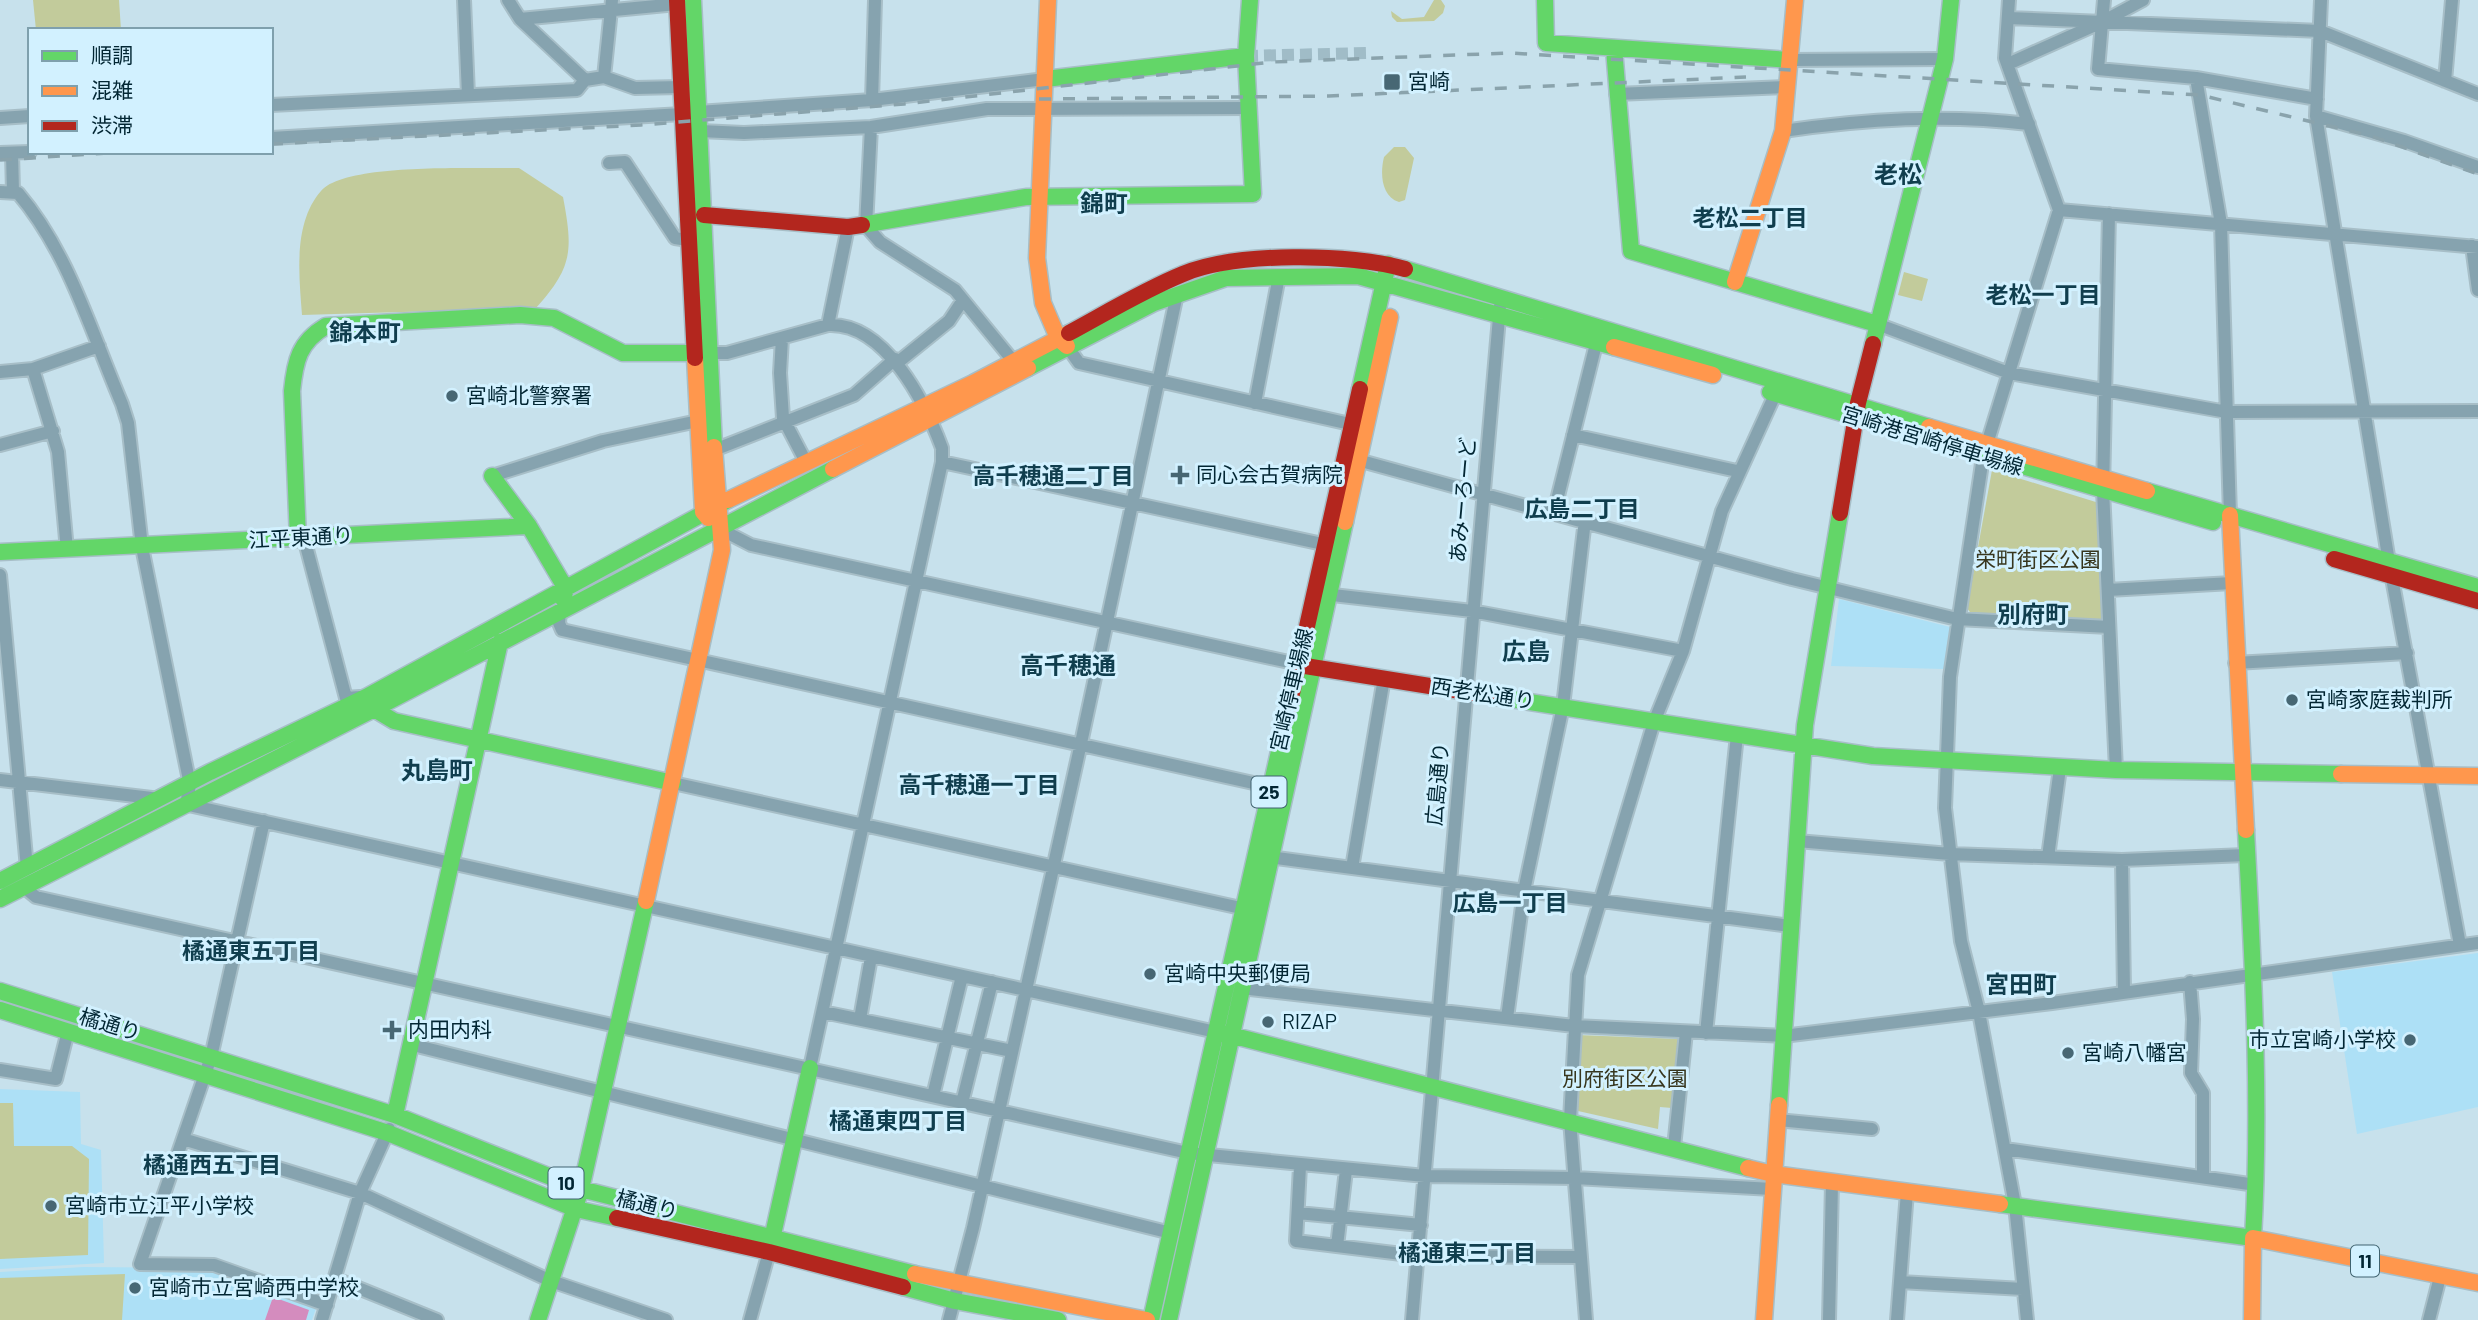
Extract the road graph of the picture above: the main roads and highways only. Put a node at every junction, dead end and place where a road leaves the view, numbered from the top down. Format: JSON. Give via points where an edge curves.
{"nodes":[{"id":1,"x":1048,"y":0,"type":"edge"},
{"id":2,"x":1250,"y":0,"type":"edge"},
{"id":3,"x":1545,"y":0,"type":"edge"},
{"id":4,"x":1795,"y":0,"type":"edge"},
{"id":5,"x":1951,"y":0,"type":"edge"},
{"id":6,"x":682,"y":1,"type":"edge"},
{"id":7,"x":1614,"y":49,"type":"junction"},
{"id":8,"x":1246,"y":56,"type":"junction"},
{"id":9,"x":1790,"y":60,"type":"junction"},
{"id":10,"x":1045,"y":79,"type":"junction"},
{"id":11,"x":690,"y":113,"type":"junction"},
{"id":12,"x":1039,"y":197,"type":"junction"},
{"id":13,"x":704,"y":215,"type":"junction"},
{"id":14,"x":1393,"y":275,"type":"junction"},
{"id":15,"x":1735,"y":282,"type":"junction"},
{"id":16,"x":1877,"y":324,"type":"junction"},
{"id":17,"x":1064,"y":343,"type":"junction"},
{"id":18,"x":702,"y":353,"type":"junction"},
{"id":19,"x":1856,"y":411,"type":"junction"},
{"id":20,"x":925,"y":413,"type":"junction"},
{"id":21,"x":492,"y":476,"type":"road end"},
{"id":22,"x":719,"y":505,"type":"junction"},
{"id":23,"x":703,"y":512,"type":"junction"},
{"id":24,"x":2231,"y":521,"type":"junction"},
{"id":25,"x":528,"y":526,"type":"junction"},
{"id":26,"x":718,"y":528,"type":"junction"},
{"id":27,"x":301,"y":539,"type":"junction"},
{"id":28,"x":0,"y":552,"type":"edge"},
{"id":29,"x":2391,"y":569,"type":"junction"},
{"id":30,"x":2478,"y":587,"type":"edge"},
{"id":31,"x":566,"y":589,"type":"junction"},
{"id":32,"x":2478,"y":601,"type":"edge"},
{"id":33,"x":560,"y":610,"type":"junction"},
{"id":34,"x":500,"y":642,"type":"junction"},
{"id":35,"x":1304,"y":666,"type":"junction"},
{"id":36,"x":370,"y":703,"type":"junction"},
{"id":37,"x":481,"y":740,"type":"junction"},
{"id":38,"x":1803,"y":747,"type":"junction"},
{"id":39,"x":2242,"y":772,"type":"junction"},
{"id":40,"x":2478,"y":776,"type":"edge"},
{"id":41,"x":673,"y":783,"type":"junction"},
{"id":42,"x":1277,"y":788,"type":"junction"},
{"id":43,"x":0,"y":881,"type":"edge"},
{"id":44,"x":0,"y":899,"type":"edge"},
{"id":45,"x":1251,"y":910,"type":"junction"},
{"id":46,"x":0,"y":991,"type":"edge"},
{"id":47,"x":0,"y":1010,"type":"edge"},
{"id":48,"x":1223,"y":1033,"type":"junction"},
{"id":49,"x":810,"y":1068,"type":"road end"},
{"id":50,"x":395,"y":1115,"type":"junction"},
{"id":51,"x":1772,"y":1182,"type":"junction"},
{"id":52,"x":581,"y":1189,"type":"junction"},
{"id":53,"x":576,"y":1209,"type":"junction"},
{"id":54,"x":2253,"y":1238,"type":"junction"},
{"id":55,"x":771,"y":1243,"type":"junction"},
{"id":56,"x":2478,"y":1283,"type":"edge"},
{"id":57,"x":957,"y":1293,"type":"junction"},
{"id":58,"x":538,"y":1320,"type":"edge"},
{"id":59,"x":1059,"y":1320,"type":"edge"},
{"id":60,"x":1149,"y":1320,"type":"edge"},
{"id":61,"x":1170,"y":1320,"type":"edge"},
{"id":62,"x":1764,"y":1320,"type":"edge"},
{"id":63,"x":2252,"y":1320,"type":"edge"}],
"edges":[{"from":1,"to":10,"type":"main road"},
{"from":2,"to":8,"type":"main road"},
{"from":3,"to":7,"type":"main road","via":[[1546,43]]},
{"from":4,"to":9,"type":"main road"},
{"from":5,"to":16,"type":"main road","via":[[1945,59]]},
{"from":6,"to":11,"type":"main road"},
{"from":6,"to":11,"type":"main road","via":[[681,87]]},
{"from":7,"to":9,"type":"main road"},
{"from":7,"to":15,"type":"main road","via":[[1631,251]]},
{"from":8,"to":10,"type":"main road"},
{"from":8,"to":12,"type":"main road","via":[[1253,194]]},
{"from":9,"to":15,"type":"main road","via":[[1783,131]]},
{"from":10,"to":12,"type":"main road"},
{"from":11,"to":13,"type":"main road","via":[[700,131]]},
{"from":11,"to":18,"type":"main road","via":[[688,240]]},
{"from":12,"to":13,"type":"main road","via":[[848,227]]},
{"from":12,"to":17,"type":"main road","via":[[1038,279],[1043,303]]},
{"from":13,"to":18,"type":"main road"},
{"from":14,"to":17,"type":"main road","via":[[1226,278]]},
{"from":14,"to":17,"type":"main road","via":[[1337,258],[1227,261],[1184,272]]},
{"from":14,"to":19,"type":"main road","name":"宮崎港宮崎停車場線"},
{"from":14,"to":35,"type":"main road","name":"宮崎停車場線","number":"25"},
{"from":15,"to":16,"type":"main road"},
{"from":16,"to":19,"type":"main road"},
{"from":17,"to":20,"type":"main road"},
{"from":17,"to":20,"type":"main road","via":[[1014,362]]},
{"from":18,"to":22,"type":"main road"},
{"from":18,"to":23,"type":"main road","via":[[698,421]]},
{"from":18,"to":27,"type":"main road","via":[[623,352],[554,318],[520,315],[326,326],[303,341],[294,369]]},
{"from":19,"to":24,"type":"main road","name":"宮崎港宮崎停車場線"},
{"from":19,"to":38,"type":"main road"},
{"from":20,"to":22,"type":"main road"},
{"from":20,"to":26,"type":"main road"},
{"from":21,"to":25,"type":"main road"},
{"from":22,"to":23,"type":"main road"},
{"from":22,"to":26,"type":"main road"},
{"from":23,"to":26,"type":"main road"},
{"from":23,"to":31,"type":"main road"},
{"from":24,"to":29,"type":"main road","name":"宮崎港宮崎停車場線"},
{"from":24,"to":39,"type":"main road"},
{"from":25,"to":27,"type":"main road","name":"江平東通り"},
{"from":25,"to":31,"type":"main road"},
{"from":26,"to":33,"type":"main road"},
{"from":26,"to":41,"type":"main road","via":[[722,550]]},
{"from":27,"to":28,"type":"main road","name":"江平東通り"},
{"from":29,"to":30,"type":"main road","name":"宮崎港宮崎停車場線"},
{"from":29,"to":32,"type":"main road","name":"宮崎港宮崎停車場線"},
{"from":31,"to":33,"type":"main road"},
{"from":31,"to":36,"type":"main road"},
{"from":33,"to":34,"type":"main road"},
{"from":34,"to":36,"type":"main road"},
{"from":34,"to":37,"type":"main road"},
{"from":35,"to":38,"type":"main road","name":"西老松通り"},
{"from":35,"to":42,"type":"main road","name":"宮崎停車場線","number":"25"},
{"from":36,"to":37,"type":"main road","via":[[394,721]]},
{"from":36,"to":43,"type":"main road","via":[[160,799]]},
{"from":36,"to":44,"type":"main road"},
{"from":37,"to":41,"type":"main road"},
{"from":37,"to":50,"type":"main road"},
{"from":38,"to":39,"type":"main road","name":"西老松通り","via":[[2060,768]]},
{"from":38,"to":51,"type":"main road"},
{"from":39,"to":40,"type":"main road","name":"西老松通り"},
{"from":39,"to":54,"type":"main road","via":[[2253,973]]},
{"from":41,"to":52,"type":"main road"},
{"from":42,"to":45,"type":"main road","name":"宮崎停車場線","number":"25"},
{"from":42,"to":45,"type":"main road","name":"宮崎停車場線","number":"25","via":[[1269,857]]},
{"from":45,"to":48,"type":"main road","name":"宮崎停車場線","number":"25"},
{"from":45,"to":48,"type":"main road","name":"宮崎停車場線","number":"25","via":[[1241,988]]},
{"from":46,"to":50,"type":"main road","name":"橘通り","number":"10"},
{"from":47,"to":53,"type":"main road","name":"橘通り","number":"10","via":[[387,1133]]},
{"from":48,"to":51,"type":"main road","via":[[1674,1147]]},
{"from":48,"to":60,"type":"main road","name":"宮崎停車場線","number":"25","via":[[1188,1153]]},
{"from":48,"to":61,"type":"main road","name":"宮崎停車場線","number":"25","via":[[1205,1156]]},
{"from":49,"to":55,"type":"main road"},
{"from":50,"to":52,"type":"main road","name":"橘通り","number":"10"},
{"from":51,"to":54,"type":"main road","via":[[1832,1183]]},
{"from":51,"to":62,"type":"main road"},
{"from":52,"to":53,"type":"main road"},
{"from":52,"to":55,"type":"main road","name":"橘通り","number":"10"},
{"from":53,"to":55,"type":"main road","name":"橘通り","number":"10"},
{"from":53,"to":58,"type":"main road"},
{"from":54,"to":56,"type":"main road","number":"11"},
{"from":54,"to":63,"type":"main road"},
{"from":55,"to":57,"type":"main road","name":"橘通り","number":"10"},
{"from":57,"to":59,"type":"main road","name":"橘通り","number":"10"},
{"from":57,"to":60,"type":"main road","name":"橘通り","number":"10"}]}
